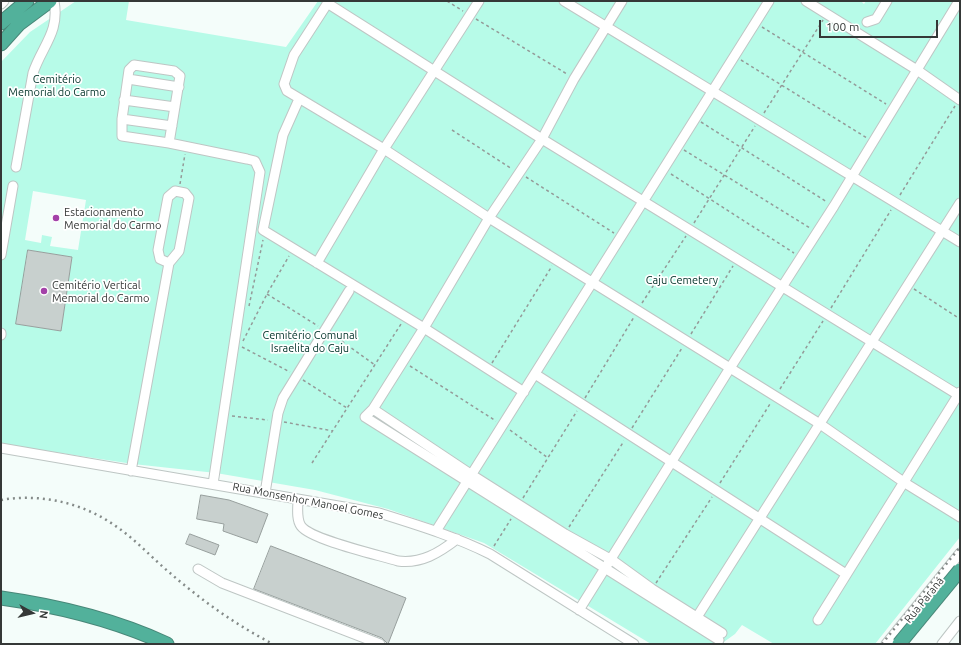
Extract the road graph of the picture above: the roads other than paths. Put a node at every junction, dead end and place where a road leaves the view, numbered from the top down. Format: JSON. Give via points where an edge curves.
{"nodes":[{"id":1,"x":4,"y":1,"type":"edge"},
{"id":2,"x":27,"y":1,"type":"edge"},
{"id":3,"x":50,"y":1,"type":"edge"},
{"id":4,"x":54,"y":1,"type":"edge"},
{"id":5,"x":479,"y":1,"type":"edge"},
{"id":6,"x":564,"y":1,"type":"edge"},
{"id":7,"x":622,"y":1,"type":"edge"},
{"id":8,"x":769,"y":1,"type":"edge"},
{"id":9,"x":806,"y":1,"type":"edge"},
{"id":10,"x":887,"y":1,"type":"edge"},
{"id":11,"x":959,"y":1,"type":"edge"},
{"id":12,"x":328,"y":2,"type":"edge"},
{"id":13,"x":1,"y":4,"type":"edge"},
{"id":14,"x":3,"y":21,"type":"edge"},
{"id":15,"x":867,"y":22,"type":"dead end"},
{"id":16,"x":605,"y":27,"type":"junction"},
{"id":17,"x":1,"y":44,"type":"edge"},
{"id":18,"x":435,"y":70,"type":"junction"},
{"id":19,"x":917,"y":70,"type":"junction"},
{"id":20,"x":128,"y":78,"type":"junction"},
{"id":21,"x":179,"y":87,"type":"junction"},
{"id":22,"x":711,"y":92,"type":"junction"},
{"id":23,"x":299,"y":98,"type":"junction"},
{"id":24,"x":960,"y":99,"type":"edge"},
{"id":25,"x":124,"y":100,"type":"junction"},
{"id":26,"x":175,"y":107,"type":"junction"},
{"id":27,"x":122,"y":118,"type":"junction"},
{"id":28,"x":172,"y":126,"type":"junction"},
{"id":29,"x":542,"y":139,"type":"junction"},
{"id":30,"x":169,"y":143,"type":"junction"},
{"id":31,"x":384,"y":149,"type":"junction"},
{"id":32,"x":16,"y":167,"type":"dead end"},
{"id":33,"x":851,"y":176,"type":"junction"},
{"id":34,"x":13,"y":186,"type":"dead end"},
{"id":35,"x":642,"y":201,"type":"junction"},
{"id":36,"x":960,"y":202,"type":"edge"},
{"id":37,"x":488,"y":218,"type":"junction"},
{"id":38,"x":942,"y":231,"type":"junction"},
{"id":39,"x":960,"y":242,"type":"edge"},
{"id":40,"x":1,"y":255,"type":"edge"},
{"id":41,"x":170,"y":263,"type":"junction"},
{"id":42,"x":317,"y":263,"type":"junction"},
{"id":43,"x":591,"y":282,"type":"junction"},
{"id":44,"x":783,"y":287,"type":"junction"},
{"id":45,"x":349,"y":292,"type":"dead end"},
{"id":46,"x":424,"y":328,"type":"junction"},
{"id":47,"x":870,"y":343,"type":"junction"},
{"id":48,"x":730,"y":368,"type":"junction"},
{"id":49,"x":535,"y":374,"type":"junction"},
{"id":50,"x":524,"y":392,"type":"junction"},
{"id":51,"x":959,"y":395,"type":"edge"},
{"id":52,"x":820,"y":424,"type":"junction"},
{"id":53,"x":1,"y":448,"type":"edge"},
{"id":54,"x":672,"y":462,"type":"junction"},
{"id":55,"x":131,"y":471,"type":"junction"},
{"id":56,"x":470,"y":479,"type":"junction"},
{"id":57,"x":905,"y":483,"type":"junction"},
{"id":58,"x":214,"y":484,"type":"junction"},
{"id":59,"x":265,"y":493,"type":"junction"},
{"id":60,"x":298,"y":499,"type":"junction"},
{"id":61,"x":517,"y":508,"type":"junction"},
{"id":62,"x":960,"y":517,"type":"edge"},
{"id":63,"x":759,"y":519,"type":"junction"},
{"id":64,"x":436,"y":531,"type":"junction"},
{"id":65,"x":457,"y":539,"type":"junction"},
{"id":66,"x":960,"y":554,"type":"edge"},
{"id":67,"x":609,"y":564,"type":"junction"},
{"id":68,"x":198,"y":569,"type":"dead end"},
{"id":69,"x":960,"y":570,"type":"edge"},
{"id":70,"x":846,"y":574,"type":"junction"},
{"id":71,"x":1,"y":598,"type":"edge"},
{"id":72,"x":579,"y":610,"type":"junction"},
{"id":73,"x":697,"y":617,"type":"junction"},
{"id":74,"x":818,"y":620,"type":"dead end"},
{"id":75,"x":960,"y":621,"type":"edge"},
{"id":76,"x":892,"y":642,"type":"edge"},
{"id":77,"x":167,"y":644,"type":"edge"},
{"id":78,"x":380,"y":644,"type":"edge"},
{"id":79,"x":634,"y":644,"type":"edge"},
{"id":80,"x":904,"y":644,"type":"edge"},
{"id":81,"x":942,"y":644,"type":"edge"}],
"edges":[{"from":1,"to":13,"type":"street"},
{"from":2,"to":14,"type":"highway"},
{"from":3,"to":17,"type":"highway","via":[[19,24]]},
{"from":4,"to":32,"type":"street","via":[[56,19],[33,73]]},
{"from":5,"to":18,"type":"street"},
{"from":6,"to":16,"type":"street"},
{"from":7,"to":16,"type":"street"},
{"from":8,"to":22,"type":"street"},
{"from":9,"to":19,"type":"street"},
{"from":10,"to":15,"type":"street","via":[[876,19]]},
{"from":11,"to":19,"type":"street"},
{"from":12,"to":18,"type":"street"},
{"from":12,"to":23,"type":"street","via":[[294,56],[287,74],[285,88]]},
{"from":16,"to":22,"type":"street"},
{"from":16,"to":29,"type":"street","via":[[574,78]]},
{"from":18,"to":29,"type":"street"},
{"from":18,"to":31,"type":"street"},
{"from":19,"to":24,"type":"street"},
{"from":19,"to":33,"type":"street"},
{"from":20,"to":21,"type":"street"},
{"from":20,"to":21,"type":"street","via":[[129,70],[134,65],[167,70],[178,73]]},
{"from":20,"to":25,"type":"street"},
{"from":21,"to":26,"type":"street"},
{"from":22,"to":33,"type":"street"},
{"from":22,"to":35,"type":"street"},
{"from":23,"to":31,"type":"street"},
{"from":23,"to":42,"type":"street","via":[[284,135],[263,230]]},
{"from":25,"to":26,"type":"street"},
{"from":25,"to":27,"type":"street"},
{"from":26,"to":28,"type":"street"},
{"from":27,"to":28,"type":"street"},
{"from":27,"to":30,"type":"street","via":[[122,136]]},
{"from":28,"to":30,"type":"street"},
{"from":29,"to":35,"type":"street"},
{"from":29,"to":37,"type":"street"},
{"from":30,"to":58,"type":"street","via":[[255,161],[260,172]]},
{"from":31,"to":37,"type":"street"},
{"from":31,"to":42,"type":"street"},
{"from":33,"to":38,"type":"street"},
{"from":33,"to":44,"type":"street"},
{"from":34,"to":40,"type":"street"},
{"from":35,"to":43,"type":"street"},
{"from":35,"to":44,"type":"street"},
{"from":36,"to":38,"type":"street"},
{"from":37,"to":43,"type":"street"},
{"from":37,"to":46,"type":"street"},
{"from":38,"to":39,"type":"street"},
{"from":38,"to":47,"type":"street"},
{"from":41,"to":41,"type":"street","via":[[179,251],[189,198],[187,194],[172,191],[168,197],[158,250],[159,257]]},
{"from":41,"to":55,"type":"street"},
{"from":42,"to":46,"type":"street"},
{"from":43,"to":48,"type":"street"},
{"from":43,"to":49,"type":"street"},
{"from":44,"to":47,"type":"street"},
{"from":44,"to":48,"type":"street"},
{"from":45,"to":59,"type":"street","via":[[283,398]]},
{"from":46,"to":50,"type":"street"},
{"from":46,"to":56,"type":"street","via":[[373,409]]},
{"from":47,"to":51,"type":"street"},
{"from":47,"to":52,"type":"street"},
{"from":48,"to":52,"type":"street"},
{"from":48,"to":54,"type":"street"},
{"from":49,"to":50,"type":"street"},
{"from":49,"to":54,"type":"street"},
{"from":50,"to":56,"type":"street"},
{"from":51,"to":57,"type":"street"},
{"from":52,"to":57,"type":"street"},
{"from":52,"to":63,"type":"street"},
{"from":53,"to":55,"type":"street","name":"Rua Monsenhor Manoel Gomes"},
{"from":54,"to":63,"type":"street"},
{"from":54,"to":67,"type":"street"},
{"from":55,"to":58,"type":"street","name":"Rua Monsenhor Manoel Gomes"},
{"from":56,"to":61,"type":"street"},
{"from":56,"to":64,"type":"street"},
{"from":57,"to":62,"type":"street"},
{"from":57,"to":70,"type":"street"},
{"from":58,"to":59,"type":"street","name":"Rua Monsenhor Manoel Gomes"},
{"from":59,"to":60,"type":"street","name":"Rua Monsenhor Manoel Gomes"},
{"from":60,"to":64,"type":"street","name":"Rua Monsenhor Manoel Gomes","via":[[379,513]]},
{"from":60,"to":65,"type":"street","via":[[300,525],[312,535],[398,561],[412,562],[434,556]]},
{"from":61,"to":67,"type":"street"},
{"from":61,"to":67,"type":"street","via":[[565,534]]},
{"from":63,"to":70,"type":"street"},
{"from":63,"to":73,"type":"street"},
{"from":64,"to":65,"type":"street","name":"Rua Monsenhor Manoel Gomes"},
{"from":65,"to":72,"type":"street","name":"Rua Monsenhor Manoel Gomes","via":[[490,554]]},
{"from":66,"to":76,"type":"street","name":"Rua Paraná"},
{"from":67,"to":72,"type":"street"},
{"from":67,"to":73,"type":"street"},
{"from":67,"to":73,"type":"street","via":[[720,636]]},
{"from":68,"to":78,"type":"street","via":[[222,583]]},
{"from":69,"to":76,"type":"highway","bridge":true},
{"from":70,"to":74,"type":"street"},
{"from":71,"to":77,"type":"highway","via":[[77,613],[133,630]]},
{"from":72,"to":79,"type":"street","name":"Rua Monsenhor Manoel Gomes"},
{"from":75,"to":81,"type":"street"},
{"from":76,"to":80,"type":"street"}]}
